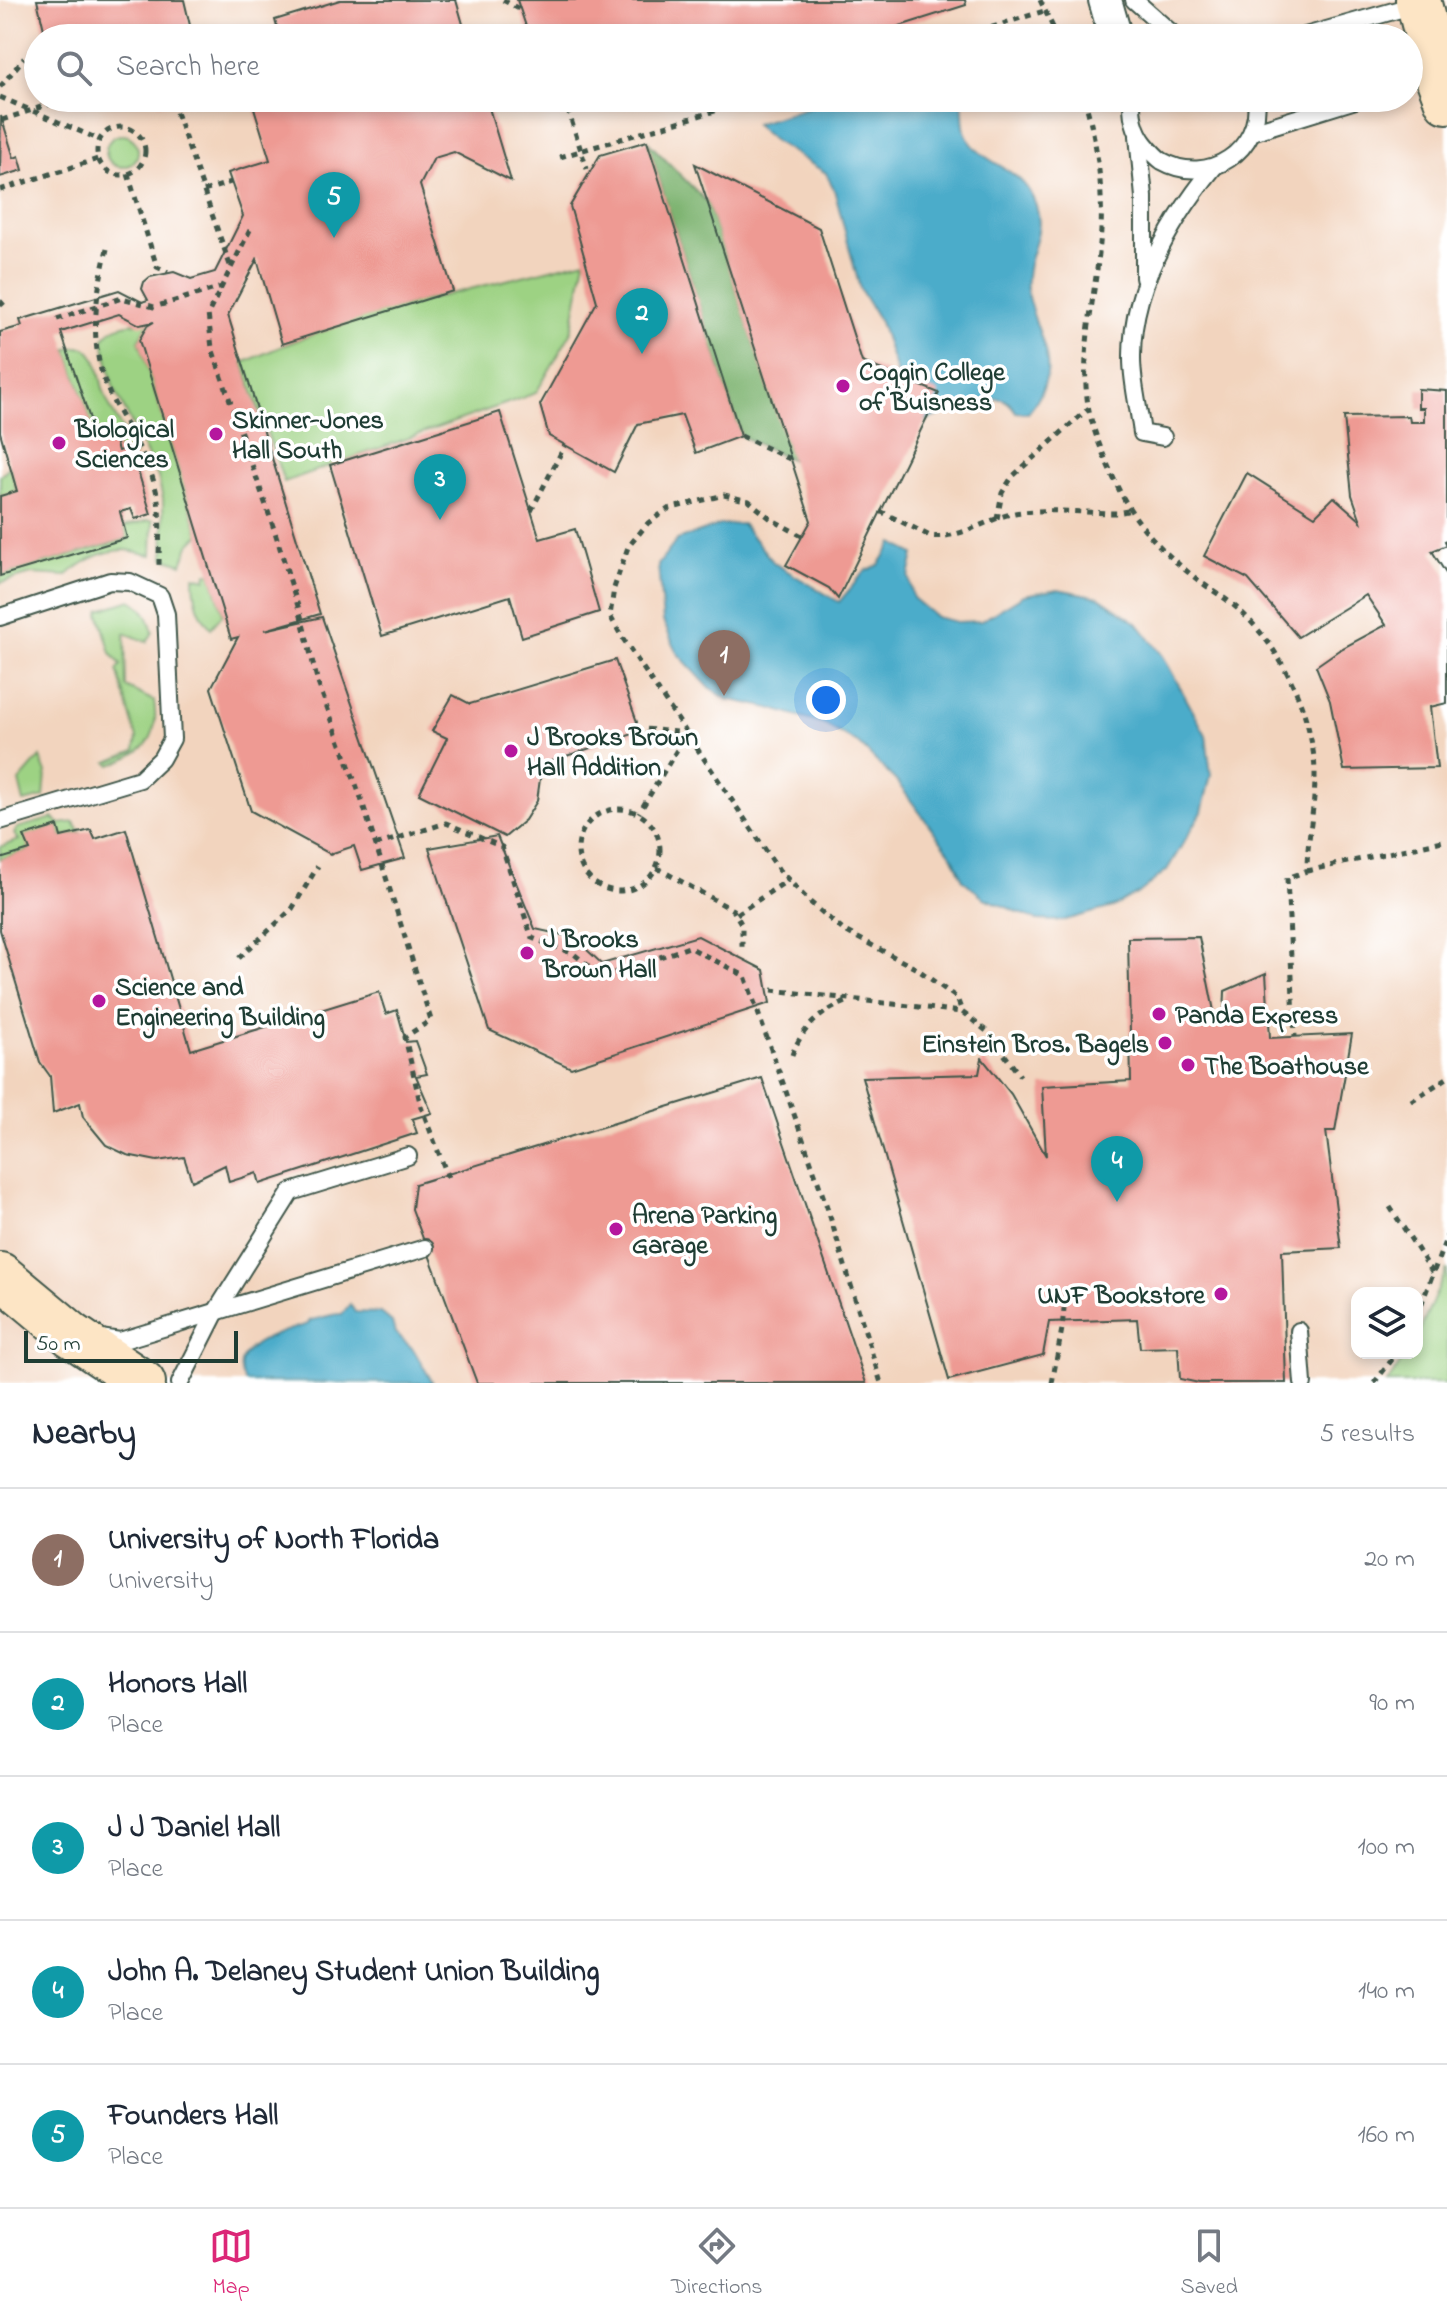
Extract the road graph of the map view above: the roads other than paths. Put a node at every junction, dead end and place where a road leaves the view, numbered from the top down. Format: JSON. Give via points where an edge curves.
{"nodes":[{"id":1,"x":1105,"y":0,"type":"edge"},
{"id":2,"x":1134,"y":0,"type":"edge"},
{"id":3,"x":1419,"y":2,"type":"edge"},
{"id":4,"x":1112,"y":24,"type":"edge"},
{"id":5,"x":1161,"y":24,"type":"edge"},
{"id":6,"x":1345,"y":24,"type":"edge"},
{"id":7,"x":1435,"y":85,"type":"edge"},
{"id":8,"x":1132,"y":112,"type":"edge"},
{"id":9,"x":1257,"y":112,"type":"edge"},
{"id":10,"x":1317,"y":112,"type":"edge"},
{"id":11,"x":1252,"y":132,"type":"junction"},
{"id":12,"x":1138,"y":136,"type":"junction"},
{"id":13,"x":1214,"y":167,"type":"junction"},
{"id":14,"x":1144,"y":288,"type":"junction"},
{"id":15,"x":1163,"y":437,"type":"dead end"},
{"id":16,"x":0,"y":617,"type":"edge"},
{"id":17,"x":0,"y":821,"type":"edge"},
{"id":18,"x":408,"y":1156,"type":"dead end"},
{"id":19,"x":425,"y":1248,"type":"dead end"},
{"id":20,"x":0,"y":1275,"type":"edge"},
{"id":21,"x":217,"y":1310,"type":"junction"},
{"id":22,"x":1299,"y":1331,"type":"dead end"},
{"id":23,"x":72,"y":1335,"type":"junction"},
{"id":24,"x":143,"y":1383,"type":"edge"},
{"id":25,"x":180,"y":1383,"type":"edge"},
{"id":26,"x":1303,"y":1383,"type":"edge"}],
"edges":[{"from":1,"to":4,"type":"street"},
{"from":2,"to":5,"type":"lane"},
{"from":3,"to":6,"type":"lane"},
{"from":3,"to":7,"type":"street"},
{"from":8,"to":12,"type":"lane"},
{"from":9,"to":11,"type":"lane"},
{"from":10,"to":11,"type":"lane"},
{"from":11,"to":13,"type":"lane","via":[[1243,148]]},
{"from":12,"to":13,"type":"lane","via":[[1159,160],[1180,169]]},
{"from":12,"to":14,"type":"lane"},
{"from":13,"to":14,"type":"lane","via":[[1175,220]]},
{"from":14,"to":15,"type":"lane","via":[[1132,358],[1142,433]]},
{"from":16,"to":17,"type":"lane","via":[[110,581],[130,582],[160,596],[166,614],[172,739],[140,779]]},
{"from":18,"to":21,"type":"lane","via":[[291,1192]]},
{"from":19,"to":21,"type":"lane"},
{"from":20,"to":23,"type":"street"},
{"from":21,"to":23,"type":"lane","via":[[120,1341]]},
{"from":21,"to":25,"type":"lane"},
{"from":22,"to":26,"type":"lane"},
{"from":23,"to":24,"type":"street"}]}
